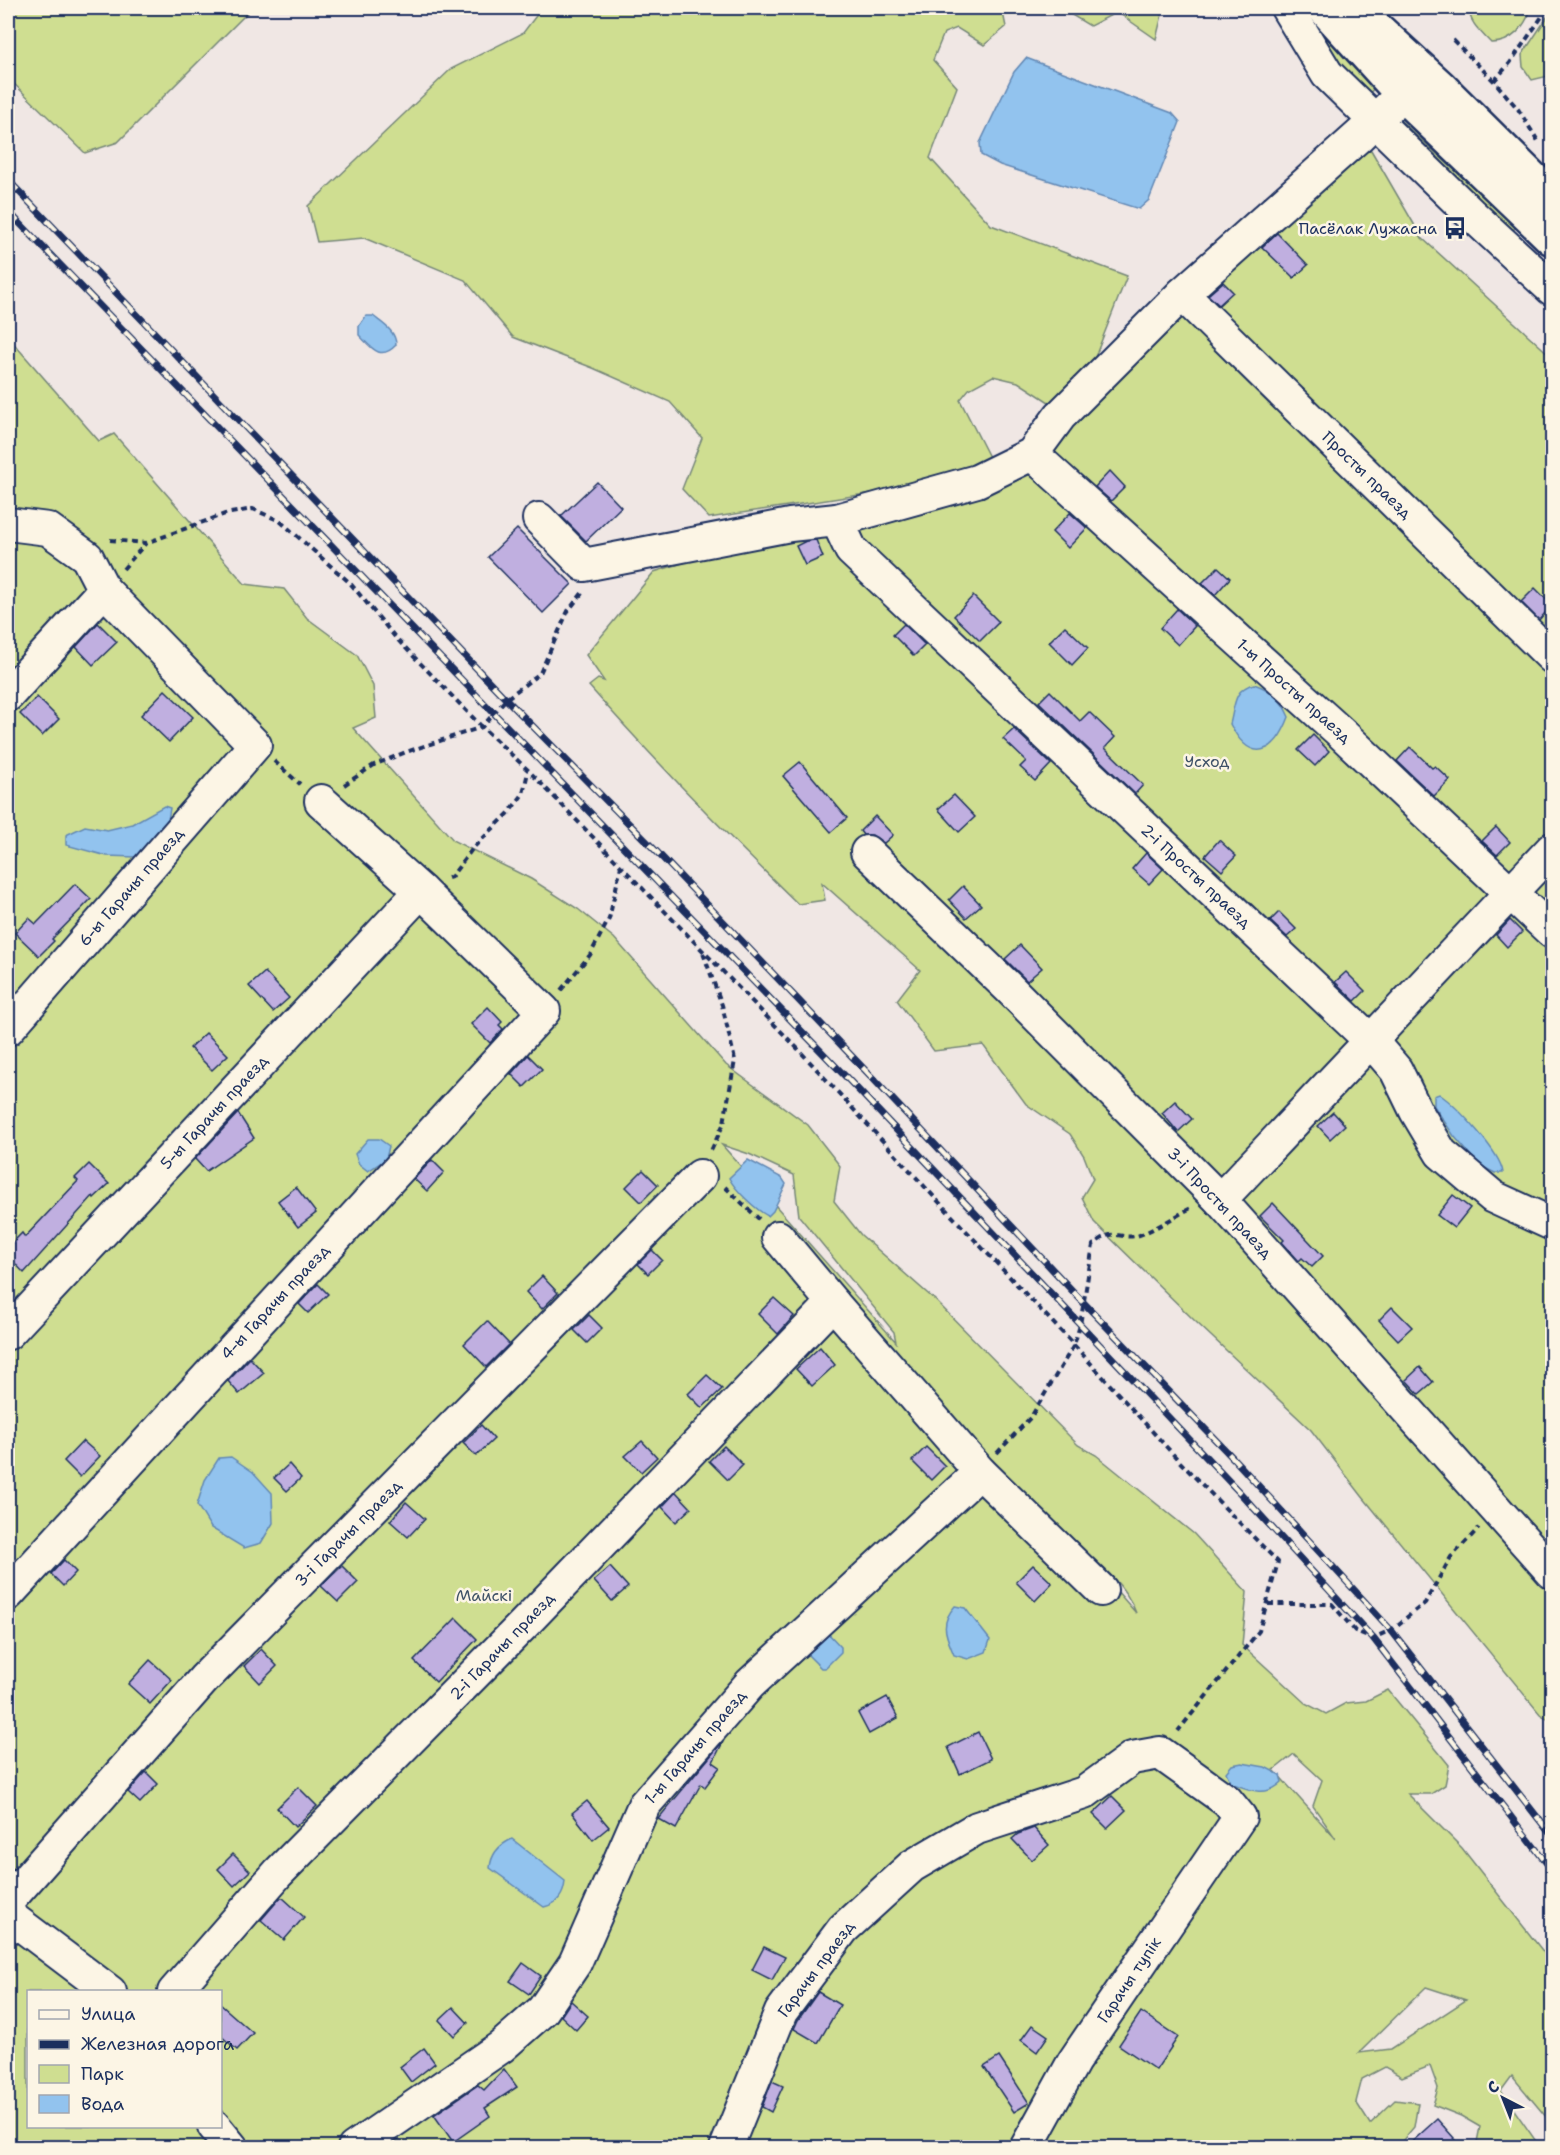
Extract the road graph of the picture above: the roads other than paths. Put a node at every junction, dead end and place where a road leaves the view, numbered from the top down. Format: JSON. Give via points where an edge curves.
{"nodes":[{"id":1,"x":1287,"y":8,"type":"edge"},
{"id":2,"x":1324,"y":8,"type":"edge"},
{"id":3,"x":1354,"y":8,"type":"edge"},
{"id":4,"x":1413,"y":84,"type":"junction"},
{"id":5,"x":1374,"y":122,"type":"junction"},
{"id":6,"x":1552,"y":198,"type":"edge"},
{"id":7,"x":1552,"y":238,"type":"edge"},
{"id":8,"x":1552,"y":289,"type":"edge"},
{"id":9,"x":1182,"y":294,"type":"junction"},
{"id":10,"x":1032,"y":453,"type":"junction"},
{"id":11,"x":539,"y":519,"type":"dead end"},
{"id":12,"x":837,"y":520,"type":"junction"},
{"id":13,"x":8,"y":524,"type":"edge"},
{"id":14,"x":104,"y":590,"type":"junction"},
{"id":15,"x":1552,"y":657,"type":"edge"},
{"id":16,"x":8,"y":695,"type":"edge"},
{"id":17,"x":321,"y":801,"type":"road end"},
{"id":18,"x":1552,"y":849,"type":"edge"},
{"id":19,"x":867,"y":852,"type":"dead end"},
{"id":20,"x":421,"y":891,"type":"junction"},
{"id":21,"x":1511,"y":893,"type":"junction"},
{"id":22,"x":1552,"y":932,"type":"edge"},
{"id":23,"x":8,"y":1029,"type":"edge"},
{"id":24,"x":1371,"y":1041,"type":"junction"},
{"id":25,"x":700,"y":1176,"type":"road end"},
{"id":26,"x":1220,"y":1200,"type":"junction"},
{"id":27,"x":1552,"y":1224,"type":"edge"},
{"id":28,"x":778,"y":1237,"type":"road end"},
{"id":29,"x":833,"y":1303,"type":"junction"},
{"id":30,"x":8,"y":1333,"type":"edge"},
{"id":31,"x":980,"y":1472,"type":"junction"},
{"id":32,"x":1552,"y":1572,"type":"edge"},
{"id":33,"x":1101,"y":1590,"type":"dead end"},
{"id":34,"x":8,"y":1594,"type":"edge"},
{"id":35,"x":1240,"y":1817,"type":"joint"},
{"id":36,"x":8,"y":1901,"type":"edge"},
{"id":37,"x":8,"y":1915,"type":"edge"},
{"id":38,"x":107,"y":1990,"type":"edge"},
{"id":39,"x":176,"y":1990,"type":"edge"},
{"id":40,"x":215,"y":2128,"type":"edge"},
{"id":41,"x":232,"y":2148,"type":"edge"},
{"id":42,"x":354,"y":2148,"type":"edge"},
{"id":43,"x":726,"y":2148,"type":"edge"},
{"id":44,"x":1026,"y":2148,"type":"edge"}],
"edges":[{"from":1,"to":5,"type":"street","via":[[1327,74]]},
{"from":2,"to":4,"type":"main road"},
{"from":3,"to":4,"type":"main road"},
{"from":4,"to":5,"type":"street"},
{"from":4,"to":6,"type":"main road","via":[[1440,87]]},
{"from":4,"to":7,"type":"main road"},
{"from":5,"to":8,"type":"street"},
{"from":5,"to":9,"type":"street"},
{"from":9,"to":10,"type":"street","via":[[1060,416]]},
{"from":9,"to":15,"type":"street","name":"Просты праезд"},
{"from":10,"to":12,"type":"street","via":[[977,481]]},
{"from":10,"to":21,"type":"street","name":"1-ы Просты праезд"},
{"from":11,"to":12,"type":"street","via":[[584,565],[790,525]]},
{"from":12,"to":24,"type":"street","name":"2-і Просты праезд","via":[[851,550]]},
{"from":13,"to":14,"type":"street","via":[[48,529],[87,557]]},
{"from":14,"to":16,"type":"street"},
{"from":14,"to":23,"type":"street","name":"6-ы Гарачы праезд","via":[[255,745]]},
{"from":17,"to":20,"type":"street"},
{"from":18,"to":21,"type":"street"},
{"from":19,"to":26,"type":"street","name":"3-і Просты праезд"},
{"from":20,"to":30,"type":"street","name":"5-ы Гарачы праезд"},
{"from":20,"to":34,"type":"street","name":"4-ы Гарачы праезд","via":[[544,1011]]},
{"from":21,"to":22,"type":"street","name":"1-ы Просты праезд"},
{"from":21,"to":24,"type":"street"},
{"from":24,"to":26,"type":"street"},
{"from":24,"to":27,"type":"street","name":"2-і Просты праезд","via":[[1396,1070],[1441,1154],[1493,1197]]},
{"from":25,"to":36,"type":"street","name":"3-і Гарачы праезд","via":[[204,1679]]},
{"from":26,"to":32,"type":"street","name":"3-і Просты праезд"},
{"from":28,"to":29,"type":"street"},
{"from":29,"to":31,"type":"street"},
{"from":29,"to":39,"type":"street","name":"2-і Гарачы праезд","via":[[278,1873]]},
{"from":31,"to":33,"type":"street"},
{"from":31,"to":42,"type":"street","name":"1-ы Гарачы праезд","via":[[750,1684],[644,1805],[575,1963],[543,2010],[501,2047]]},
{"from":35,"to":43,"type":"street","name":"Гарачы праезд","via":[[1227,1801],[1160,1753],[1132,1758],[1084,1793],[977,1828],[912,1866],[843,1929],[781,2012]]},
{"from":35,"to":44,"type":"street","name":"Гарачы тупік","via":[[1074,2061]]},
{"from":37,"to":38,"type":"street"},
{"from":40,"to":41,"type":"street"}]}
